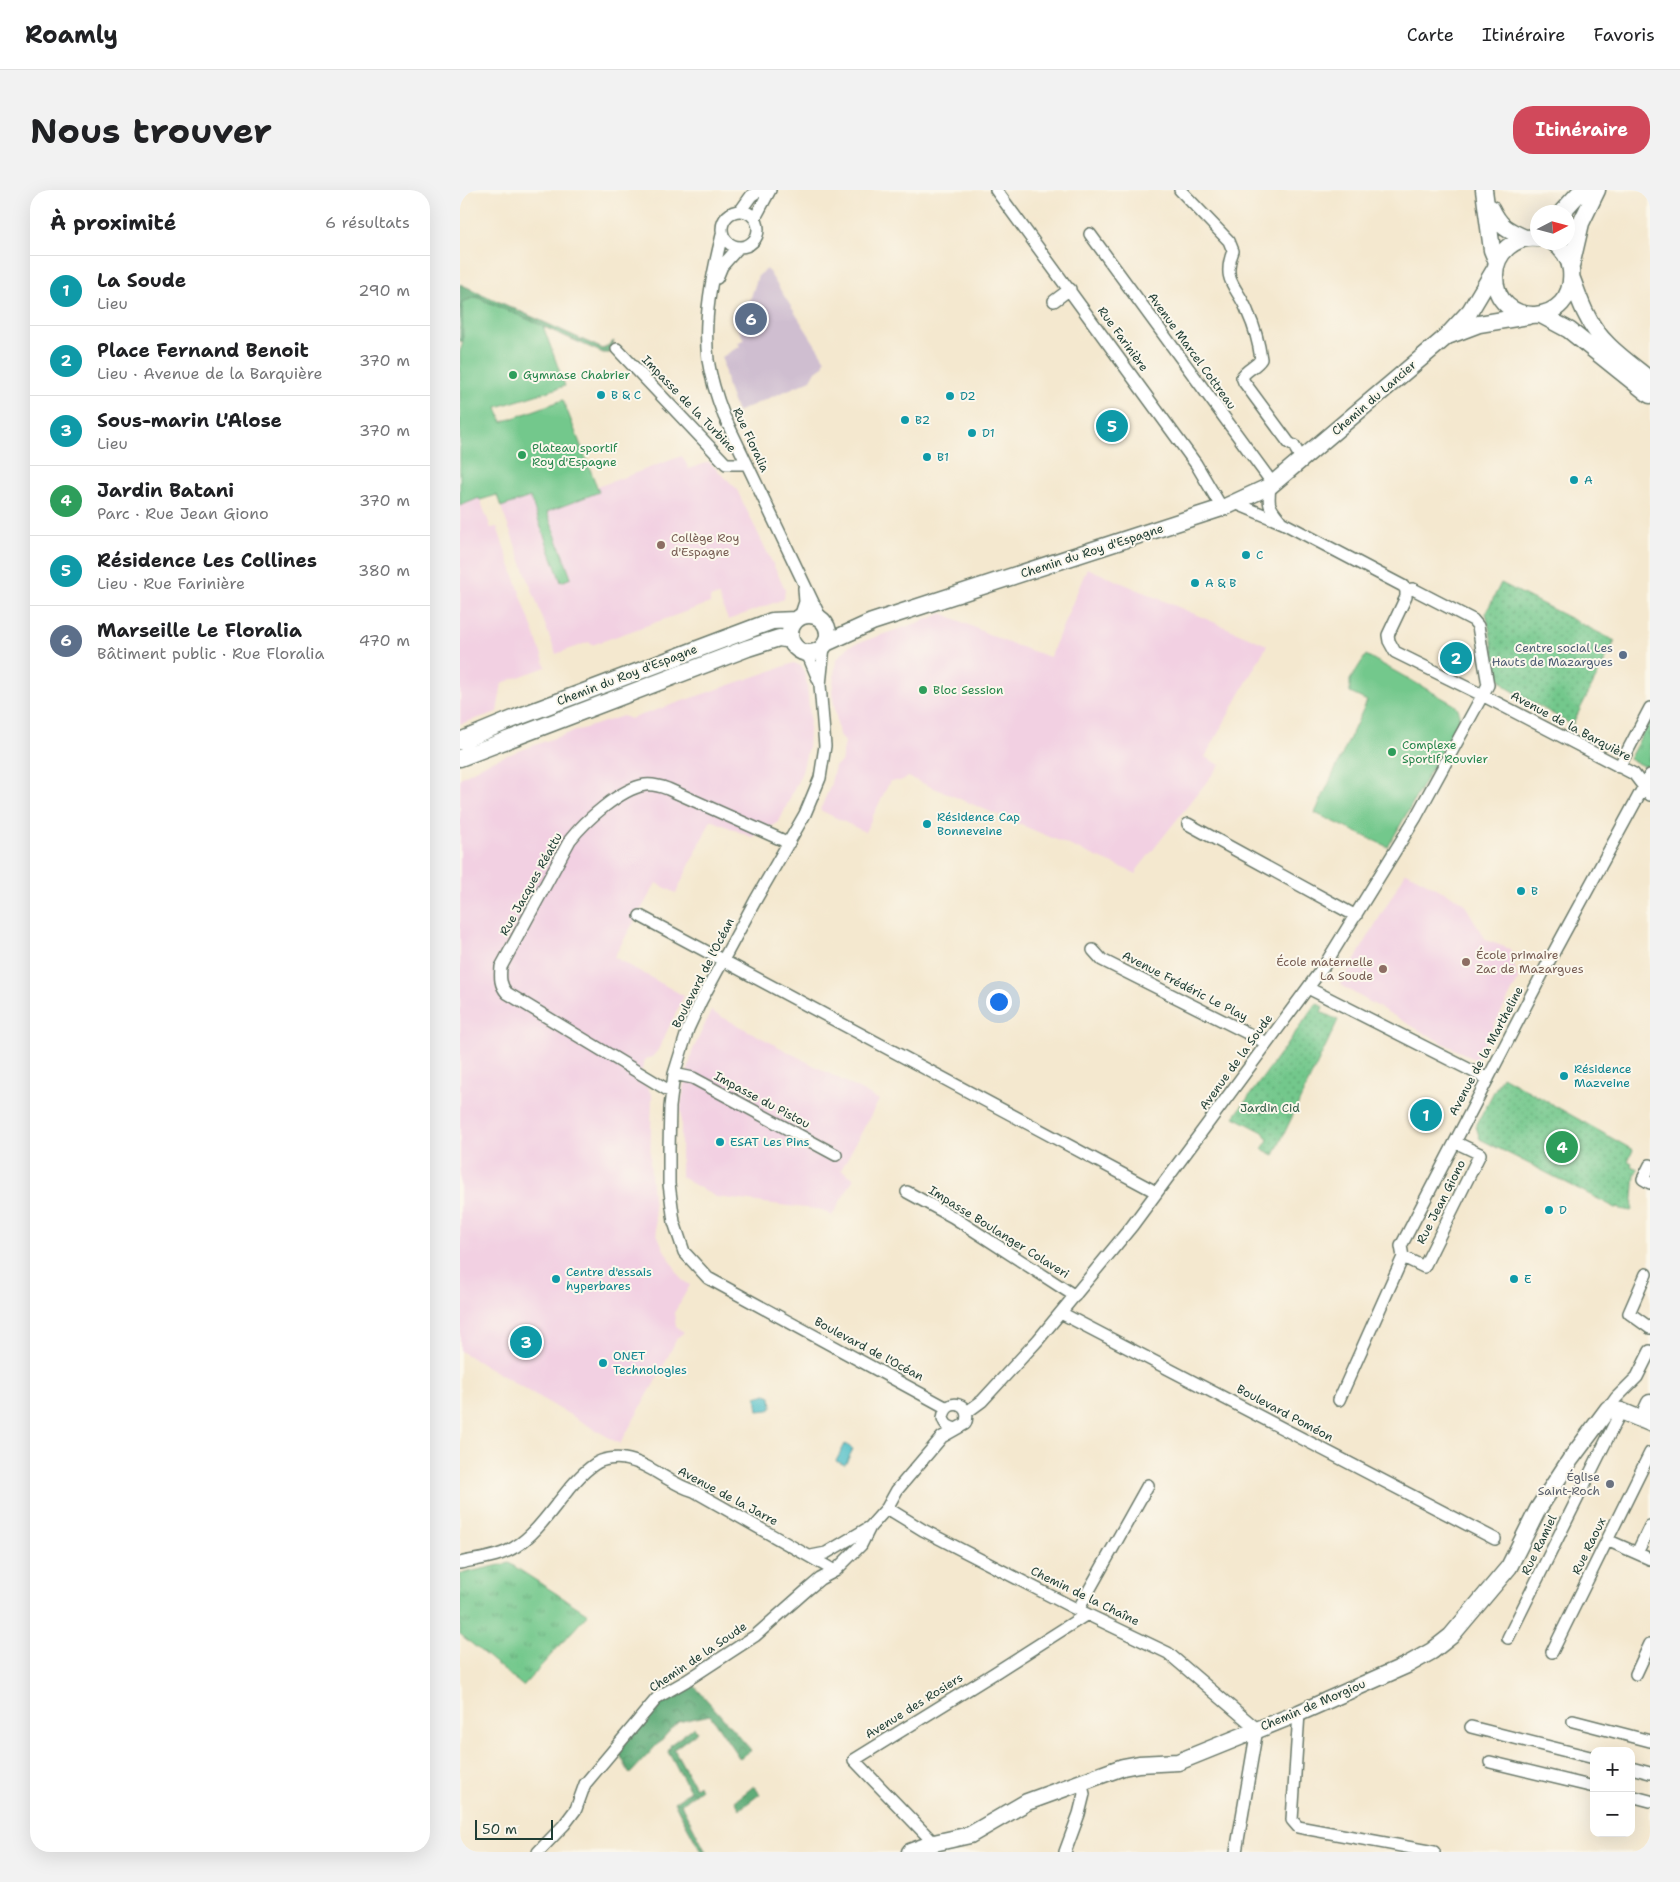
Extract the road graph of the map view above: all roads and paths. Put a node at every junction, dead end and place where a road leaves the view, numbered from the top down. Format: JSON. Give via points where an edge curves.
{"nodes":[{"id":1,"x":760,"y":190,"type":"edge"},
{"id":2,"x":770,"y":190,"type":"edge"},
{"id":3,"x":996,"y":190,"type":"edge"},
{"id":4,"x":1180,"y":190,"type":"edge"},
{"id":5,"x":1582,"y":190,"type":"edge"},
{"id":6,"x":1597,"y":190,"type":"edge"},
{"id":7,"x":1484,"y":193,"type":"edge"},
{"id":8,"x":1568,"y":205,"type":"edge"},
{"id":9,"x":741,"y":210,"type":"junction"},
{"id":10,"x":755,"y":218,"type":"junction"},
{"id":11,"x":1090,"y":234,"type":"dead end"},
{"id":12,"x":722,"y":235,"type":"junction"},
{"id":13,"x":1530,"y":235,"type":"edge"},
{"id":14,"x":1530,"y":237,"type":"edge"},
{"id":15,"x":738,"y":248,"type":"junction"},
{"id":16,"x":1562,"y":250,"type":"edge"},
{"id":17,"x":1496,"y":266,"type":"junction"},
{"id":18,"x":1572,"y":273,"type":"junction"},
{"id":19,"x":1070,"y":290,"type":"junction"},
{"id":20,"x":710,"y":298,"type":"junction"},
{"id":21,"x":1054,"y":301,"type":"dead end"},
{"id":22,"x":1536,"y":315,"type":"junction"},
{"id":23,"x":1446,"y":337,"type":"junction"},
{"id":24,"x":617,"y":349,"type":"dead end"},
{"id":25,"x":1650,"y":380,"type":"edge"},
{"id":26,"x":1650,"y":395,"type":"edge"},
{"id":27,"x":1302,"y":460,"type":"junction"},
{"id":28,"x":747,"y":464,"type":"junction"},
{"id":29,"x":1271,"y":485,"type":"junction"},
{"id":30,"x":1228,"y":506,"type":"junction"},
{"id":31,"x":1283,"y":523,"type":"junction"},
{"id":32,"x":804,"y":584,"type":"junction"},
{"id":33,"x":1406,"y":590,"type":"junction"},
{"id":34,"x":798,"y":618,"type":"junction"},
{"id":35,"x":823,"y":621,"type":"junction"},
{"id":36,"x":872,"y":622,"type":"junction"},
{"id":37,"x":791,"y":640,"type":"junction"},
{"id":38,"x":825,"y":645,"type":"junction"},
{"id":39,"x":807,"y":653,"type":"junction"},
{"id":40,"x":820,"y":685,"type":"junction"},
{"id":41,"x":1482,"y":695,"type":"junction"},
{"id":42,"x":1650,"y":708,"type":"edge"},
{"id":43,"x":460,"y":741,"type":"edge"},
{"id":44,"x":460,"y":758,"type":"edge"},
{"id":45,"x":1619,"y":767,"type":"junction"},
{"id":46,"x":1650,"y":775,"type":"edge"},
{"id":47,"x":1647,"y":790,"type":"edge"},
{"id":48,"x":1188,"y":824,"type":"dead end"},
{"id":49,"x":788,"y":843,"type":"junction"},
{"id":50,"x":640,"y":916,"type":"dead end"},
{"id":51,"x":1356,"y":916,"type":"junction"},
{"id":52,"x":1093,"y":950,"type":"dead end"},
{"id":53,"x":724,"y":960,"type":"junction"},
{"id":54,"x":1308,"y":988,"type":"junction"},
{"id":55,"x":1267,"y":1043,"type":"junction"},
{"id":56,"x":674,"y":1074,"type":"junction"},
{"id":57,"x":1488,"y":1079,"type":"junction"},
{"id":58,"x":671,"y":1092,"type":"junction"},
{"id":59,"x":1455,"y":1142,"type":"junction"},
{"id":60,"x":836,"y":1155,"type":"dead end"},
{"id":61,"x":1650,"y":1165,"type":"edge"},
{"id":62,"x":1650,"y":1183,"type":"edge"},
{"id":63,"x":907,"y":1192,"type":"dead end"},
{"id":64,"x":1156,"y":1192,"type":"junction"},
{"id":65,"x":1403,"y":1257,"type":"junction"},
{"id":66,"x":1646,"y":1274,"type":"dead end"},
{"id":67,"x":1075,"y":1296,"type":"junction"},
{"id":68,"x":1061,"y":1313,"type":"junction"},
{"id":69,"x":1650,"y":1328,"type":"edge"},
{"id":70,"x":1650,"y":1351,"type":"edge"},
{"id":71,"x":1339,"y":1400,"type":"dead end"},
{"id":72,"x":1650,"y":1403,"type":"edge"},
{"id":73,"x":946,"y":1408,"type":"junction"},
{"id":74,"x":1615,"y":1410,"type":"junction"},
{"id":75,"x":967,"y":1412,"type":"junction"},
{"id":76,"x":1646,"y":1421,"type":"edge"},
{"id":77,"x":945,"y":1423,"type":"junction"},
{"id":78,"x":956,"y":1429,"type":"junction"},
{"id":79,"x":942,"y":1437,"type":"junction"},
{"id":80,"x":1650,"y":1453,"type":"edge"},
{"id":81,"x":1148,"y":1485,"type":"dead end"},
{"id":82,"x":887,"y":1508,"type":"junction"},
{"id":83,"x":1650,"y":1526,"type":"edge"},
{"id":84,"x":870,"y":1527,"type":"junction"},
{"id":85,"x":1495,"y":1539,"type":"dead end"},
{"id":86,"x":1607,"y":1540,"type":"junction"},
{"id":87,"x":1637,"y":1553,"type":"junction"},
{"id":88,"x":811,"y":1556,"type":"junction"},
{"id":89,"x":1650,"y":1559,"type":"edge"},
{"id":90,"x":460,"y":1563,"type":"edge"},
{"id":91,"x":835,"y":1571,"type":"junction"},
{"id":92,"x":1082,"y":1612,"type":"junction"},
{"id":93,"x":1508,"y":1638,"type":"dead end"},
{"id":94,"x":1650,"y":1644,"type":"edge"},
{"id":95,"x":1552,"y":1652,"type":"dead end"},
{"id":96,"x":1636,"y":1674,"type":"dead end"},
{"id":97,"x":1299,"y":1713,"type":"junction"},
{"id":98,"x":1573,"y":1721,"type":"dead end"},
{"id":99,"x":1471,"y":1727,"type":"dead end"},
{"id":100,"x":1257,"y":1729,"type":"junction"},
{"id":101,"x":1650,"y":1741,"type":"edge"},
{"id":102,"x":1590,"y":1757,"type":"edge"},
{"id":103,"x":1490,"y":1762,"type":"dead end"},
{"id":104,"x":1635,"y":1769,"type":"edge"},
{"id":105,"x":1650,"y":1773,"type":"edge"},
{"id":106,"x":1081,"y":1782,"type":"junction"},
{"id":107,"x":1590,"y":1786,"type":"edge"},
{"id":108,"x":1635,"y":1797,"type":"edge"},
{"id":109,"x":1650,"y":1801,"type":"edge"},
{"id":110,"x":934,"y":1843,"type":"junction"},
{"id":111,"x":538,"y":1852,"type":"edge"},
{"id":112,"x":910,"y":1852,"type":"edge"},
{"id":113,"x":1065,"y":1852,"type":"edge"},
{"id":114,"x":1236,"y":1852,"type":"edge"},
{"id":115,"x":1434,"y":1852,"type":"edge"}],
"edges":[{"from":1,"to":9,"type":"street"},
{"from":2,"to":10,"type":"street"},
{"from":3,"to":19,"type":"street","name":"Rue Farinière"},
{"from":4,"to":27,"type":"street","via":[[1229,241],[1233,251],[1228,271],[1230,282],[1248,311],[1261,359],[1242,377]]},
{"from":5,"to":8,"type":"street"},
{"from":6,"to":18,"type":"street","via":[[1580,223]]},
{"from":7,"to":13,"type":"street","via":[[1497,221],[1506,230]]},
{"from":7,"to":17,"type":"street"},
{"from":9,"to":10,"type":"street"},
{"from":9,"to":12,"type":"street","via":[[724,218]]},
{"from":10,"to":15,"type":"street","via":[[758,224],[756,237],[748,246]]},
{"from":11,"to":29,"type":"street","name":"Avenue Marcel Cottreau"},
{"from":12,"to":15,"type":"street","via":[[731,246]]},
{"from":12,"to":20,"type":"street","name":"Rue Floralia"},
{"from":14,"to":17,"type":"street","name":"Chemin du Lancier","via":[[1508,246]]},
{"from":15,"to":20,"type":"street","name":"Rue Floralia","via":[[722,266]]},
{"from":16,"to":18,"type":"street"},
{"from":17,"to":22,"type":"street","via":[[1494,282],[1506,305],[1517,312]]},
{"from":17,"to":23,"type":"street","name":"Chemin du Lancier","via":[[1470,311]]},
{"from":18,"to":22,"type":"street","via":[[1570,292],[1563,302],[1553,310]]},
{"from":18,"to":25,"type":"street","via":[[1587,317],[1599,336]]},
{"from":19,"to":21,"type":"street"},
{"from":19,"to":30,"type":"street","name":"Rue Farinière"},
{"from":20,"to":28,"type":"street","name":"Rue Floralia","via":[[707,340],[714,388]]},
{"from":22,"to":23,"type":"street","name":"Chemin du Lancier","via":[[1479,324]]},
{"from":22,"to":26,"type":"street","via":[[1569,330]]},
{"from":23,"to":27,"type":"street","name":"Chemin du Lancier"},
{"from":24,"to":28,"type":"street","name":"Impasse de la Turbine","via":[[726,464]]},
{"from":27,"to":29,"type":"street","name":"Chemin du Roy d'Espagne"},
{"from":28,"to":32,"type":"street","name":"Rue Floralia"},
{"from":29,"to":30,"type":"street","name":"Chemin du Roy d'Espagne"},
{"from":29,"to":31,"type":"street","via":[[1268,503]]},
{"from":30,"to":31,"type":"street"},
{"from":30,"to":36,"type":"street","name":"Chemin du Roy d'Espagne"},
{"from":31,"to":33,"type":"street"},
{"from":32,"to":34,"type":"street","name":"Rue Floralia","via":[[804,602]]},
{"from":32,"to":35,"type":"street","name":"Rue Floralia"},
{"from":33,"to":41,"type":"street","via":[[1413,589],[1473,620],[1478,626],[1488,684]]},
{"from":33,"to":41,"type":"street","name":"Avenue de la Barquière","via":[[1405,601],[1388,635],[1391,647],[1395,652]]},
{"from":34,"to":35,"type":"street","via":[[811,615]]},
{"from":34,"to":37,"type":"street","via":[[791,629]]},
{"from":34,"to":43,"type":"street","name":"Chemin du Roy d'Espagne","via":[[772,621]]},
{"from":35,"to":36,"type":"street","name":"Chemin du Roy d'Espagne","via":[[835,624]]},
{"from":35,"to":38,"type":"street","via":[[828,632]]},
{"from":36,"to":38,"type":"street","name":"Chemin du Roy d'Espagne"},
{"from":37,"to":39,"type":"street","via":[[797,649]]},
{"from":37,"to":44,"type":"street","name":"Chemin du Roy d'Espagne","via":[[779,638],[763,643]]},
{"from":38,"to":39,"type":"street"},
{"from":38,"to":40,"type":"street","name":"Boulevard de l'Océan"},
{"from":39,"to":40,"type":"street","name":"Boulevard de l'Océan"},
{"from":40,"to":49,"type":"street","name":"Boulevard de l'Océan","via":[[826,746],[820,778]]},
{"from":41,"to":45,"type":"street","name":"Avenue de la Barquière"},
{"from":41,"to":51,"type":"street","name":"Avenue de la Soude","via":[[1416,817]]},
{"from":42,"to":45,"type":"street"},
{"from":45,"to":47,"type":"street","name":"Avenue de la Barquière","via":[[1634,774]]},
{"from":46,"to":47,"type":"street","name":"Avenue de la Martheline"},
{"from":47,"to":57,"type":"street","name":"Avenue de la Martheline"},
{"from":48,"to":51,"type":"street"},
{"from":49,"to":53,"type":"street","name":"Boulevard de l'Océan"},
{"from":49,"to":58,"type":"street","name":"Rue Jacques Réattu","via":[[668,789],[655,785],[638,787],[617,798],[581,826],[570,840],[501,966],[502,988],[507,993]]},
{"from":50,"to":53,"type":"street"},
{"from":51,"to":54,"type":"street","name":"Avenue de la Soude"},
{"from":52,"to":55,"type":"street","name":"Avenue Frédéric Le Play","via":[[1102,960]]},
{"from":53,"to":56,"type":"street","name":"Boulevard de l'Océan","via":[[688,1029]]},
{"from":53,"to":64,"type":"street"},
{"from":54,"to":55,"type":"street","name":"Avenue de la Soude"},
{"from":54,"to":57,"type":"street"},
{"from":55,"to":64,"type":"street","name":"Avenue de la Soude"},
{"from":56,"to":58,"type":"street","name":"Boulevard de l'Océan"},
{"from":56,"to":60,"type":"street","name":"Impasse du Pistou","via":[[693,1078]]},
{"from":57,"to":59,"type":"street","name":"Avenue de la Martheline"},
{"from":58,"to":73,"type":"street","name":"Boulevard de l'Océan","via":[[669,1184],[674,1222],[684,1252],[694,1264],[708,1278]]},
{"from":59,"to":65,"type":"street","name":"Avenue de la Martheline","via":[[1401,1246]]},
{"from":59,"to":65,"type":"street","name":"Rue Jean Giono","via":[[1480,1154],[1424,1267]]},
{"from":61,"to":62,"type":"street","via":[[1643,1179]]},
{"from":63,"to":67,"type":"street","name":"Impasse Boulanger Colaveri","via":[[953,1217]]},
{"from":64,"to":67,"type":"street","name":"Avenue de la Soude"},
{"from":65,"to":71,"type":"street","name":"Avenue de la Martheline"},
{"from":66,"to":69,"type":"street","via":[[1629,1313]]},
{"from":67,"to":68,"type":"street","name":"Avenue de la Soude"},
{"from":68,"to":75,"type":"street","name":"Avenue de la Soude","via":[[982,1401]]},
{"from":68,"to":85,"type":"street","name":"Boulevard Poméon"},
{"from":70,"to":74,"type":"street","name":"Chemin de Morgiou","via":[[1637,1377],[1616,1398]]},
{"from":72,"to":76,"type":"street"},
{"from":73,"to":75,"type":"street","via":[[958,1404]]},
{"from":73,"to":77,"type":"street"},
{"from":74,"to":76,"type":"street"},
{"from":74,"to":93,"type":"street","name":"Rue Ramiel"},
{"from":74,"to":97,"type":"street","name":"Chemin de Morgiou","via":[[1570,1460],[1538,1510],[1509,1567],[1451,1636],[1407,1665]]},
{"from":75,"to":78,"type":"street","via":[[965,1424]]},
{"from":77,"to":78,"type":"street"},
{"from":77,"to":79,"type":"street"},
{"from":78,"to":79,"type":"street"},
{"from":79,"to":82,"type":"street","via":[[897,1490]]},
{"from":80,"to":86,"type":"street","name":"Rue Raoux"},
{"from":81,"to":92,"type":"street"},
{"from":82,"to":84,"type":"street"},
{"from":82,"to":92,"type":"street","name":"Chemin de la Chaîne","via":[[922,1530]]},
{"from":83,"to":87,"type":"street"},
{"from":84,"to":88,"type":"street","via":[[826,1553]]},
{"from":84,"to":91,"type":"street","via":[[861,1545]]},
{"from":86,"to":87,"type":"street"},
{"from":86,"to":95,"type":"street","name":"Rue Raoux"},
{"from":87,"to":89,"type":"street"},
{"from":88,"to":90,"type":"street","name":"Avenue de la Jarre","via":[[638,1462],[616,1458],[596,1462],[516,1547]]},
{"from":88,"to":91,"type":"street","name":"Avenue de la Jarre"},
{"from":91,"to":111,"type":"street","name":"Chemin de la Soude","via":[[820,1579],[755,1636],[658,1697],[585,1784],[576,1809]]},
{"from":92,"to":100,"type":"street","name":"Chemin de la Chaîne","via":[[1168,1653]]},
{"from":92,"to":110,"type":"street","name":"Avenue des Rosiers","via":[[993,1674],[854,1760]]},
{"from":94,"to":96,"type":"street"},
{"from":97,"to":100,"type":"street","name":"Chemin de Morgiou"},
{"from":97,"to":115,"type":"street","via":[[1292,1820],[1298,1826]]},
{"from":98,"to":101,"type":"street"},
{"from":99,"to":102,"type":"street"},
{"from":100,"to":106,"type":"street","name":"Chemin de Morgiou","via":[[1178,1762],[1131,1765]]},
{"from":100,"to":114,"type":"street"},
{"from":103,"to":107,"type":"street"},
{"from":104,"to":105,"type":"street"},
{"from":106,"to":110,"type":"street","name":"Chemin de Morgiou","via":[[1027,1802],[970,1835]]},
{"from":106,"to":113,"type":"street","via":[[1084,1794]]},
{"from":108,"to":109,"type":"street"},
{"from":110,"to":112,"type":"street","name":"Chemin de Morgiou"}]}
